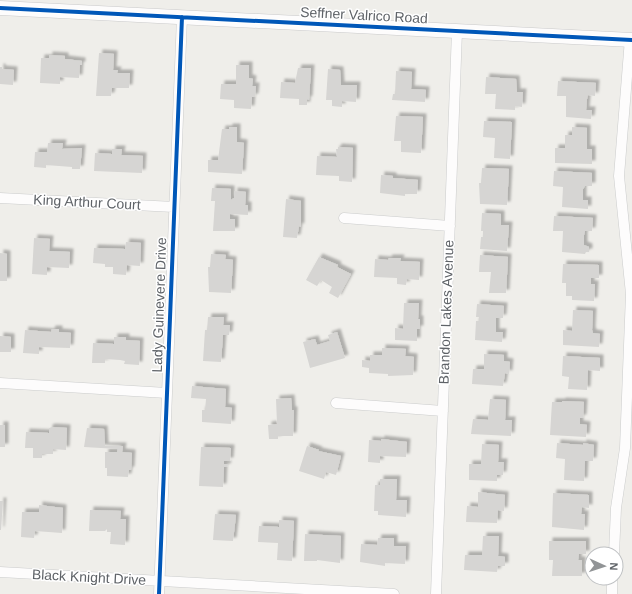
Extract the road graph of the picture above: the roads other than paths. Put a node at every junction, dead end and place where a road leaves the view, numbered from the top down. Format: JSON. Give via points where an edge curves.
{"nodes":[{"id":1,"x":0,"y":8,"type":"edge"},
{"id":2,"x":182,"y":17,"type":"junction"},
{"id":3,"x":457,"y":31,"type":"junction"},
{"id":4,"x":631,"y":40,"type":"edge"},
{"id":5,"x":0,"y":198,"type":"edge"},
{"id":6,"x":174,"y":207,"type":"junction"},
{"id":7,"x":344,"y":218,"type":"dead end"},
{"id":8,"x":450,"y":226,"type":"junction"},
{"id":9,"x":0,"y":383,"type":"edge"},
{"id":10,"x":167,"y":393,"type":"junction"},
{"id":11,"x":336,"y":403,"type":"dead end"},
{"id":12,"x":443,"y":411,"type":"junction"},
{"id":13,"x":614,"y":546,"type":"edge"},
{"id":14,"x":0,"y":572,"type":"edge"},
{"id":15,"x":160,"y":581,"type":"junction"},
{"id":16,"x":159,"y":594,"type":"edge"},
{"id":17,"x":394,"y":594,"type":"edge"},
{"id":18,"x":436,"y":594,"type":"edge"}],
"edges":[{"from":1,"to":2,"type":"street","name":"Seffner Valrico Road"},
{"from":2,"to":3,"type":"street","name":"Seffner Valrico Road"},
{"from":2,"to":6,"type":"street","name":"Lady Guinevere Drive"},
{"from":3,"to":4,"type":"street","name":"Seffner Valrico Road"},
{"from":3,"to":8,"type":"street","name":"Brandon Lakes Avenue"},
{"from":4,"to":13,"type":"street","via":[[619,176],[631,294],[625,448],[616,508]]},
{"from":5,"to":6,"type":"street","name":"King Arthur Court"},
{"from":6,"to":10,"type":"street","name":"Lady Guinevere Drive"},
{"from":7,"to":8,"type":"street"},
{"from":8,"to":12,"type":"street","name":"Brandon Lakes Avenue"},
{"from":9,"to":10,"type":"street"},
{"from":10,"to":15,"type":"street","name":"Lady Guinevere Drive"},
{"from":11,"to":12,"type":"street"},
{"from":12,"to":18,"type":"street","name":"Brandon Lakes Avenue"},
{"from":14,"to":15,"type":"street","name":"Black Knight Drive"},
{"from":15,"to":16,"type":"street","name":"Lady Guinevere Drive"},
{"from":15,"to":17,"type":"street","name":"Black Knight Drive"}]}
